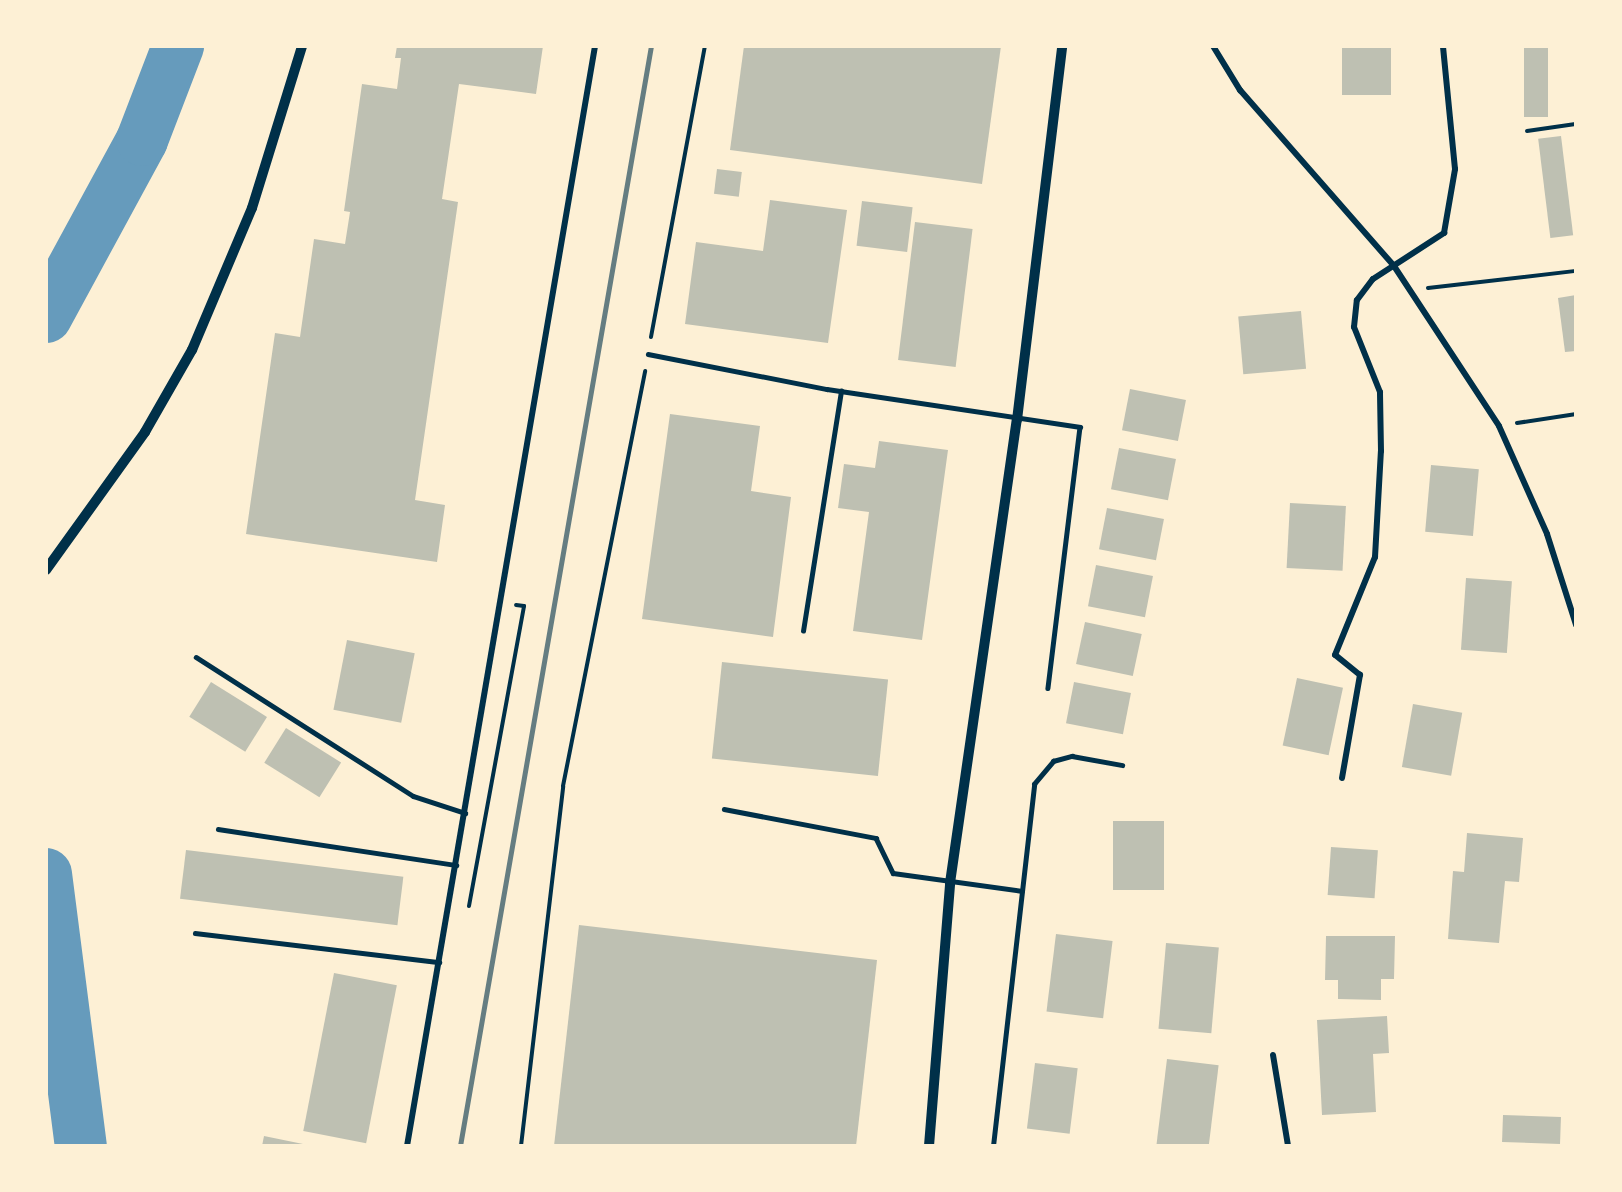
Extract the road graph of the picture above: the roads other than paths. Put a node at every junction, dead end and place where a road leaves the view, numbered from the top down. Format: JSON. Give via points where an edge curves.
{"nodes":[{"id":1,"x":302,"y":46,"type":"edge"},
{"id":2,"x":596,"y":46,"type":"edge"},
{"id":3,"x":1062,"y":46,"type":"edge"},
{"id":4,"x":1213,"y":46,"type":"edge"},
{"id":5,"x":1443,"y":46,"type":"edge"},
{"id":6,"x":1394,"y":266,"type":"junction"},
{"id":7,"x":648,"y":354,"type":"road end"},
{"id":8,"x":841,"y":391,"type":"junction"},
{"id":9,"x":1017,"y":420,"type":"junction"},
{"id":10,"x":46,"y":570,"type":"edge"},
{"id":11,"x":1575,"y":625,"type":"edge"},
{"id":12,"x":803,"y":631,"type":"dead end"},
{"id":13,"x":196,"y":657,"type":"dead end"},
{"id":14,"x":1048,"y":688,"type":"dead end"},
{"id":15,"x":1122,"y":765,"type":"dead end"},
{"id":16,"x":1342,"y":778,"type":"dead end"},
{"id":17,"x":724,"y":809,"type":"dead end"},
{"id":18,"x":465,"y":813,"type":"junction"},
{"id":19,"x":218,"y":829,"type":"dead end"},
{"id":20,"x":456,"y":865,"type":"junction"},
{"id":21,"x":950,"y":883,"type":"junction"},
{"id":22,"x":1022,"y":891,"type":"junction"},
{"id":23,"x":195,"y":933,"type":"dead end"},
{"id":24,"x":439,"y":962,"type":"junction"},
{"id":25,"x":1273,"y":1055,"type":"dead end"},
{"id":26,"x":407,"y":1146,"type":"edge"},
{"id":27,"x":929,"y":1146,"type":"edge"},
{"id":28,"x":993,"y":1146,"type":"edge"},
{"id":29,"x":1288,"y":1146,"type":"edge"}],
"edges":[{"from":1,"to":10,"type":"street","via":[[252,208],[192,350],[145,432]]},
{"from":2,"to":18,"type":"street"},
{"from":3,"to":9,"type":"street"},
{"from":4,"to":6,"type":"street","via":[[1240,90]]},
{"from":5,"to":6,"type":"street","via":[[1455,169],[1452,210],[1444,233]]},
{"from":6,"to":11,"type":"street","via":[[1499,426],[1547,534]]},
{"from":6,"to":16,"type":"street","via":[[1373,279],[1357,300],[1354,327],[1380,392],[1381,451],[1375,557],[1335,655],[1360,675]]},
{"from":7,"to":8,"type":"lane"},
{"from":8,"to":9,"type":"lane"},
{"from":8,"to":12,"type":"lane"},
{"from":9,"to":14,"type":"lane","via":[[1080,427]]},
{"from":9,"to":21,"type":"street"},
{"from":13,"to":18,"type":"lane","via":[[413,796]]},
{"from":15,"to":22,"type":"lane","via":[[1072,756],[1053,761],[1043,770],[1028,809]]},
{"from":17,"to":21,"type":"lane","via":[[876,838],[893,873]]},
{"from":18,"to":20,"type":"street"},
{"from":19,"to":20,"type":"lane"},
{"from":20,"to":24,"type":"street"},
{"from":21,"to":22,"type":"lane"},
{"from":21,"to":27,"type":"street"},
{"from":22,"to":28,"type":"lane"},
{"from":23,"to":24,"type":"lane"},
{"from":24,"to":26,"type":"street"},
{"from":25,"to":29,"type":"street"}]}
